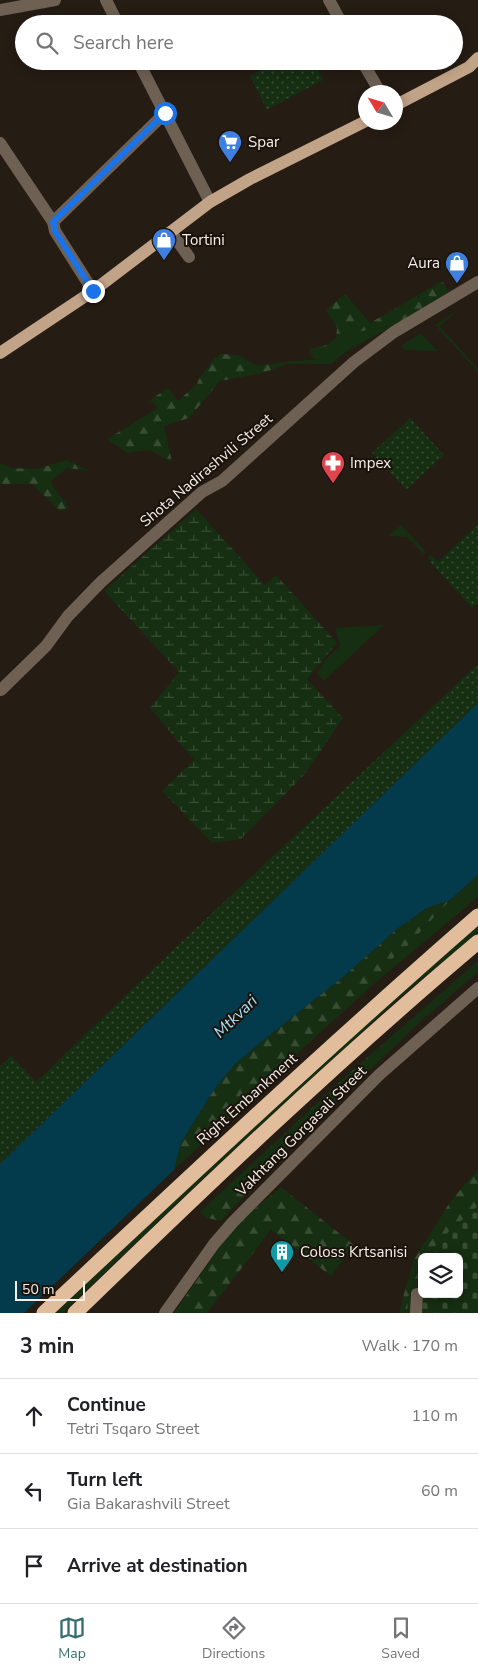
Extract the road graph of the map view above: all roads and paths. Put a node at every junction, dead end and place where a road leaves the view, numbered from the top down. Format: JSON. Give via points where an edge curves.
{"nodes":[{"id":1,"x":56,"y":0,"type":"edge"},
{"id":2,"x":106,"y":0,"type":"edge"},
{"id":3,"x":329,"y":0,"type":"edge"},
{"id":4,"x":24,"y":3,"type":"edge"},
{"id":5,"x":0,"y":10,"type":"edge"},
{"id":6,"x":114,"y":15,"type":"edge"},
{"id":7,"x":337,"y":15,"type":"edge"},
{"id":8,"x":478,"y":58,"type":"edge"},
{"id":9,"x":143,"y":70,"type":"edge"},
{"id":10,"x":367,"y":70,"type":"edge"},
{"id":11,"x":376,"y":85,"type":"edge"},
{"id":12,"x":403,"y":101,"type":"edge"},
{"id":13,"x":165,"y":113,"type":"junction"},
{"id":14,"x":358,"y":125,"type":"edge"},
{"id":15,"x":0,"y":143,"type":"edge"},
{"id":16,"x":210,"y":202,"type":"junction"},
{"id":17,"x":53,"y":222,"type":"junction"},
{"id":18,"x":171,"y":232,"type":"junction"},
{"id":19,"x":189,"y":257,"type":"dead end"},
{"id":20,"x":478,"y":282,"type":"edge"},
{"id":21,"x":93,"y":291,"type":"junction"},
{"id":22,"x":0,"y":353,"type":"edge"},
{"id":23,"x":1,"y":690,"type":"edge"},
{"id":24,"x":478,"y":916,"type":"edge"},
{"id":25,"x":478,"y":942,"type":"edge"},
{"id":26,"x":478,"y":988,"type":"edge"},
{"id":27,"x":417,"y":1294,"type":"dead end"},
{"id":28,"x":44,"y":1313,"type":"edge"},
{"id":29,"x":75,"y":1313,"type":"edge"},
{"id":30,"x":165,"y":1313,"type":"edge"},
{"id":31,"x":416,"y":1313,"type":"edge"}],
"edges":[{"from":1,"to":4,"type":"street"},
{"from":2,"to":6,"type":"street"},
{"from":3,"to":7,"type":"street"},
{"from":4,"to":5,"type":"street"},
{"from":8,"to":12,"type":"main road","via":[[469,67]]},
{"from":9,"to":13,"type":"street"},
{"from":10,"to":11,"type":"street"},
{"from":13,"to":16,"type":"street"},
{"from":13,"to":17,"type":"street"},
{"from":14,"to":16,"type":"main road"},
{"from":15,"to":17,"type":"street"},
{"from":16,"to":18,"type":"main road"},
{"from":17,"to":21,"type":"street","via":[[55,231]]},
{"from":18,"to":19,"type":"street"},
{"from":18,"to":21,"type":"main road"},
{"from":20,"to":23,"type":"street","name":"Shota Nadirashvili Street","via":[[394,332],[354,362],[222,481],[202,492],[101,582],[68,616],[46,646]]},
{"from":21,"to":22,"type":"main road"},
{"from":24,"to":28,"type":"highway","name":"Right Embankment","via":[[215,1152]]},
{"from":25,"to":29,"type":"highway","via":[[283,1114]]},
{"from":26,"to":30,"type":"street","name":"Vakhtang Gorgasali Street","via":[[379,1076],[239,1216],[214,1244]]},
{"from":27,"to":31,"type":"street"}]}
